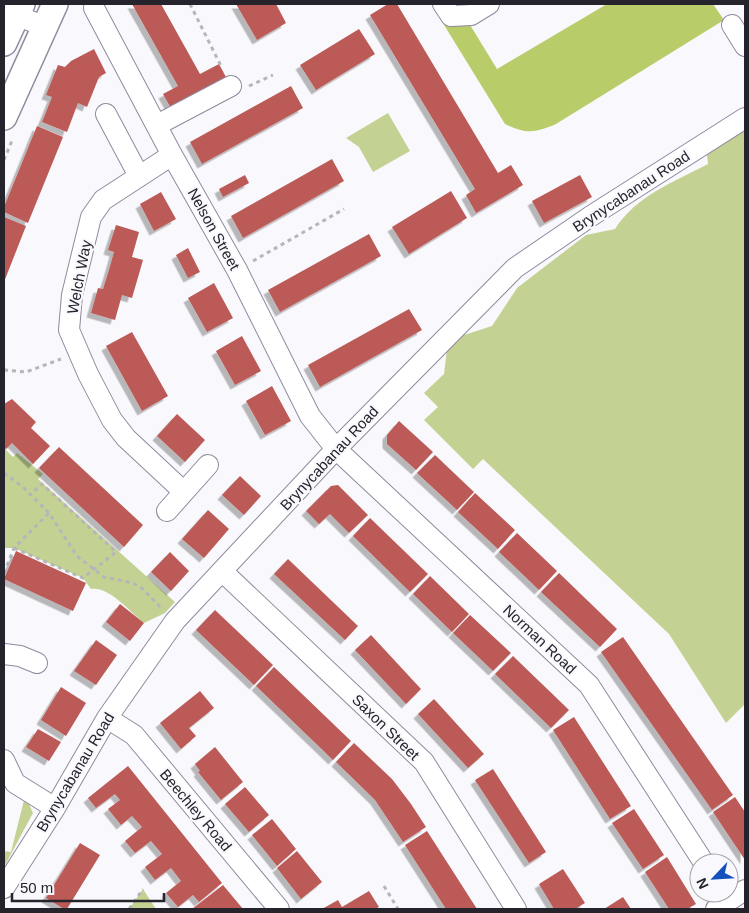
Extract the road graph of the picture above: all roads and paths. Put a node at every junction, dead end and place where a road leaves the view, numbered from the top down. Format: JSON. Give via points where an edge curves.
{"nodes":[{"id":1,"x":55,"y":4,"type":"edge"},
{"id":2,"x":190,"y":4,"type":"edge"},
{"id":3,"x":444,"y":4,"type":"edge"},
{"id":4,"x":489,"y":4,"type":"edge"},
{"id":5,"x":94,"y":8,"type":"dead end"},
{"id":6,"x":14,"y":10,"type":"edge"},
{"id":7,"x":732,"y":25,"type":"dead end"},
{"id":8,"x":44,"y":26,"type":"junction"},
{"id":9,"x":4,"y":43,"type":"edge"},
{"id":10,"x":745,"y":46,"type":"edge"},
{"id":11,"x":231,"y":86,"type":"joint"},
{"id":12,"x":106,"y":114,"type":"dead end"},
{"id":13,"x":4,"y":118,"type":"edge"},
{"id":14,"x":745,"y":118,"type":"edge"},
{"id":15,"x":157,"y":125,"type":"junction"},
{"id":16,"x":172,"y":154,"type":"junction"},
{"id":17,"x":139,"y":176,"type":"junction"},
{"id":18,"x":344,"y":209,"type":"dead end"},
{"id":19,"x":237,"y":270,"type":"junction"},
{"id":20,"x":79,"y":353,"type":"junction"},
{"id":21,"x":4,"y":370,"type":"edge"},
{"id":22,"x":336,"y":449,"type":"junction"},
{"id":23,"x":208,"y":465,"type":"dead end"},
{"id":24,"x":4,"y":473,"type":"edge"},
{"id":25,"x":184,"y":492,"type":"junction"},
{"id":26,"x":31,"y":494,"type":"junction"},
{"id":27,"x":167,"y":511,"type":"dead end"},
{"id":28,"x":49,"y":513,"type":"junction"},
{"id":29,"x":14,"y":548,"type":"junction"},
{"id":30,"x":94,"y":568,"type":"junction"},
{"id":31,"x":224,"y":572,"type":"junction"},
{"id":32,"x":4,"y":573,"type":"edge"},
{"id":33,"x":175,"y":621,"type":"junction"},
{"id":34,"x":4,"y":654,"type":"edge"},
{"id":35,"x":37,"y":663,"type":"dead end"},
{"id":36,"x":106,"y":718,"type":"junction"},
{"id":37,"x":4,"y":760,"type":"edge"},
{"id":38,"x":55,"y":808,"type":"junction"},
{"id":39,"x":698,"y":853,"type":"edge"},
{"id":40,"x":384,"y":886,"type":"dead end"},
{"id":41,"x":4,"y":888,"type":"edge"},
{"id":42,"x":143,"y":889,"type":"dead end"},
{"id":43,"x":129,"y":909,"type":"edge"},
{"id":44,"x":278,"y":909,"type":"edge"},
{"id":45,"x":398,"y":909,"type":"edge"},
{"id":46,"x":516,"y":909,"type":"edge"}],
"edges":[{"from":1,"to":8,"type":"main road"},
{"from":2,"to":11,"type":"path"},
{"from":3,"to":4,"type":"street","via":[[451,16],[471,15]]},
{"from":5,"to":15,"type":"street","name":"Nelson Street"},
{"from":6,"to":8,"type":"street"},
{"from":6,"to":9,"type":"main road"},
{"from":7,"to":10,"type":"street"},
{"from":8,"to":13,"type":"main road"},
{"from":11,"to":15,"type":"street"},
{"from":12,"to":17,"type":"street"},
{"from":14,"to":22,"type":"street","name":"Brynycabanau Road","via":[[515,268]]},
{"from":15,"to":16,"type":"street","name":"Nelson Street"},
{"from":16,"to":17,"type":"street","name":"Welch Way"},
{"from":16,"to":19,"type":"street","name":"Nelson Street"},
{"from":17,"to":20,"type":"street","name":"Welch Way","via":[[103,200],[91,217],[72,295],[69,330]]},
{"from":18,"to":19,"type":"path"},
{"from":19,"to":22,"type":"street","name":"Nelson Street","via":[[310,416]]},
{"from":20,"to":21,"type":"path","via":[[26,372]]},
{"from":20,"to":25,"type":"street","name":"Welch Way","via":[[112,420],[126,438]]},
{"from":22,"to":31,"type":"street","name":"Brynycabanau Road"},
{"from":22,"to":39,"type":"street","name":"Norman Road","via":[[589,686]]},
{"from":23,"to":25,"type":"street"},
{"from":24,"to":26,"type":"path"},
{"from":25,"to":27,"type":"street"},
{"from":26,"to":28,"type":"path"},
{"from":26,"to":30,"type":"path","via":[[42,484],[116,552]]},
{"from":28,"to":29,"type":"path"},
{"from":28,"to":30,"type":"path","via":[[77,556]]},
{"from":29,"to":30,"type":"path","via":[[83,578]]},
{"from":29,"to":32,"type":"path"},
{"from":30,"to":33,"type":"path","via":[[109,579],[132,583],[143,589]]},
{"from":31,"to":33,"type":"street","name":"Brynycabanau Road"},
{"from":31,"to":46,"type":"street","name":"Saxon Street","via":[[424,762]]},
{"from":33,"to":36,"type":"street","name":"Brynycabanau Road"},
{"from":34,"to":35,"type":"street"},
{"from":36,"to":38,"type":"street","name":"Brynycabanau Road"},
{"from":36,"to":44,"type":"street","name":"Beechley Road","via":[[134,735]]},
{"from":37,"to":38,"type":"street","via":[[15,783]]},
{"from":38,"to":41,"type":"street","name":"Brynycabanau Road"},
{"from":40,"to":45,"type":"path"},
{"from":42,"to":43,"type":"path"}]}
